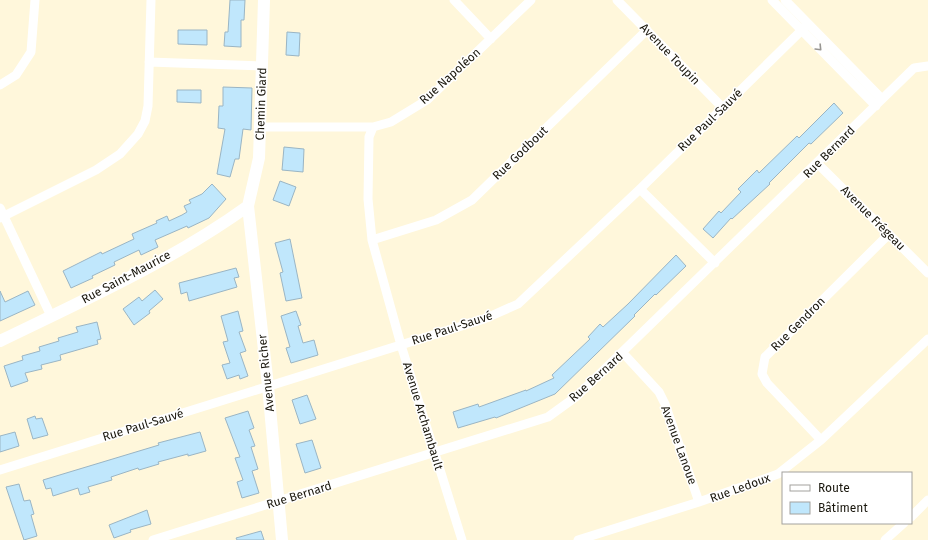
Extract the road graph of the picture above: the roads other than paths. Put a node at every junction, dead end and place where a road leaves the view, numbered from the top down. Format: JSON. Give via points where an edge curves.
{"nodes":[{"id":1,"x":35,"y":0,"type":"edge"},
{"id":2,"x":151,"y":0,"type":"edge"},
{"id":3,"x":264,"y":0,"type":"edge"},
{"id":4,"x":454,"y":0,"type":"edge"},
{"id":5,"x":531,"y":0,"type":"edge"},
{"id":6,"x":617,"y":0,"type":"edge"},
{"id":7,"x":772,"y":0,"type":"edge"},
{"id":8,"x":785,"y":0,"type":"edge"},
{"id":9,"x":805,"y":27,"type":"junction"},
{"id":10,"x":647,"y":30,"type":"junction"},
{"id":11,"x":491,"y":39,"type":"junction"},
{"id":12,"x":149,"y":62,"type":"junction"},
{"id":13,"x":262,"y":66,"type":"junction"},
{"id":14,"x":925,"y":66,"type":"edge"},
{"id":15,"x":0,"y":86,"type":"edge"},
{"id":16,"x":879,"y":102,"type":"junction"},
{"id":17,"x":723,"y":108,"type":"junction"},
{"id":18,"x":260,"y":127,"type":"junction"},
{"id":19,"x":374,"y":127,"type":"junction"},
{"id":20,"x":817,"y":163,"type":"junction"},
{"id":21,"x":640,"y":189,"type":"junction"},
{"id":22,"x":248,"y":206,"type":"junction"},
{"id":23,"x":1,"y":214,"type":"edge"},
{"id":24,"x":889,"y":234,"type":"junction"},
{"id":25,"x":372,"y":240,"type":"junction"},
{"id":26,"x":715,"y":263,"type":"junction"},
{"id":27,"x":928,"y":273,"type":"edge"},
{"id":28,"x":51,"y":316,"type":"junction"},
{"id":29,"x":928,"y":339,"type":"edge"},
{"id":30,"x":0,"y":341,"type":"edge"},
{"id":31,"x":401,"y":345,"type":"junction"},
{"id":32,"x":623,"y":353,"type":"junction"},
{"id":33,"x":268,"y":386,"type":"junction"},
{"id":34,"x":821,"y":440,"type":"junction"},
{"id":35,"x":435,"y":453,"type":"junction"},
{"id":36,"x":0,"y":470,"type":"edge"},
{"id":37,"x":928,"y":500,"type":"edge"},
{"id":38,"x":278,"y":501,"type":"junction"},
{"id":39,"x":699,"y":502,"type":"junction"},
{"id":40,"x":912,"y":516,"type":"edge"},
{"id":41,"x":903,"y":524,"type":"edge"},
{"id":42,"x":154,"y":540,"type":"edge"},
{"id":43,"x":282,"y":540,"type":"edge"},
{"id":44,"x":462,"y":540,"type":"edge"},
{"id":45,"x":578,"y":540,"type":"edge"},
{"id":46,"x":885,"y":540,"type":"edge"}],
"edges":[{"from":1,"to":15,"type":"street","via":[[31,52],[16,75]]},
{"from":2,"to":12,"type":"street"},
{"from":3,"to":13,"type":"street","name":"Chemin Giard"},
{"from":4,"to":11,"type":"street"},
{"from":5,"to":11,"type":"street","name":"Rue Napoléon"},
{"from":6,"to":10,"type":"street","name":"Avenue Toupin"},
{"from":7,"to":9,"type":"street"},
{"from":8,"to":9,"type":"street"},
{"from":9,"to":16,"type":"street"},
{"from":9,"to":17,"type":"street","name":"Rue Paul-Sauvé"},
{"from":10,"to":17,"type":"street","name":"Avenue Toupin"},
{"from":10,"to":25,"type":"street","name":"Rue Godbout","via":[[472,200],[436,220]]},
{"from":11,"to":19,"type":"street","name":"Rue Napoléon","via":[[427,100],[391,122]]},
{"from":12,"to":13,"type":"street"},
{"from":12,"to":23,"type":"street","via":[[145,121],[138,134],[120,154],[96,170]]},
{"from":13,"to":18,"type":"street","name":"Chemin Giard"},
{"from":14,"to":16,"type":"street","name":"Rue Bernard","via":[[914,68]]},
{"from":16,"to":20,"type":"street","name":"Rue Bernard"},
{"from":17,"to":21,"type":"street","name":"Rue Paul-Sauvé"},
{"from":18,"to":19,"type":"street","name":"Rue Napoléon"},
{"from":18,"to":22,"type":"street","name":"Chemin Giard","via":[[259,158]]},
{"from":19,"to":25,"type":"street","name":"Avenue Archambault","via":[[369,137],[368,199]]},
{"from":20,"to":24,"type":"street","name":"Avenue Frégeau"},
{"from":20,"to":26,"type":"street","name":"Rue Bernard"},
{"from":21,"to":26,"type":"street"},
{"from":21,"to":31,"type":"street","name":"Rue Paul-Sauvé","via":[[518,304],[484,319]]},
{"from":22,"to":28,"type":"street","name":"Rue Saint-Maurice","via":[[220,227]]},
{"from":22,"to":33,"type":"street","name":"Avenue Richer"},
{"from":23,"to":28,"type":"street"},
{"from":24,"to":27,"type":"street","name":"Avenue Frégeau"},
{"from":24,"to":34,"type":"street","name":"Rue Gendron","via":[[765,357],[762,374],[767,383]]},
{"from":25,"to":31,"type":"street","name":"Avenue Archambault"},
{"from":26,"to":32,"type":"street","name":"Rue Bernard"},
{"from":28,"to":30,"type":"street","name":"Rue Saint-Maurice"},
{"from":29,"to":34,"type":"street","name":"Rue Ledoux"},
{"from":31,"to":33,"type":"street","name":"Rue Paul-Sauvé"},
{"from":31,"to":35,"type":"street","name":"Avenue Archambault"},
{"from":32,"to":35,"type":"street","name":"Rue Bernard","via":[[577,396],[548,417]]},
{"from":32,"to":39,"type":"street","name":"Avenue Lanoue","via":[[659,392]]},
{"from":33,"to":36,"type":"street","name":"Rue Paul-Sauvé"},
{"from":33,"to":38,"type":"street","name":"Avenue Richer"},
{"from":34,"to":39,"type":"street","name":"Rue Ledoux","via":[[778,474]]},
{"from":35,"to":38,"type":"street","name":"Rue Bernard"},
{"from":35,"to":44,"type":"street","name":"Avenue Archambault"},
{"from":37,"to":40,"type":"street"},
{"from":38,"to":42,"type":"street","name":"Rue Bernard"},
{"from":38,"to":43,"type":"street","name":"Avenue Richer"},
{"from":39,"to":45,"type":"street","name":"Rue Ledoux"},
{"from":41,"to":46,"type":"street"}]}
